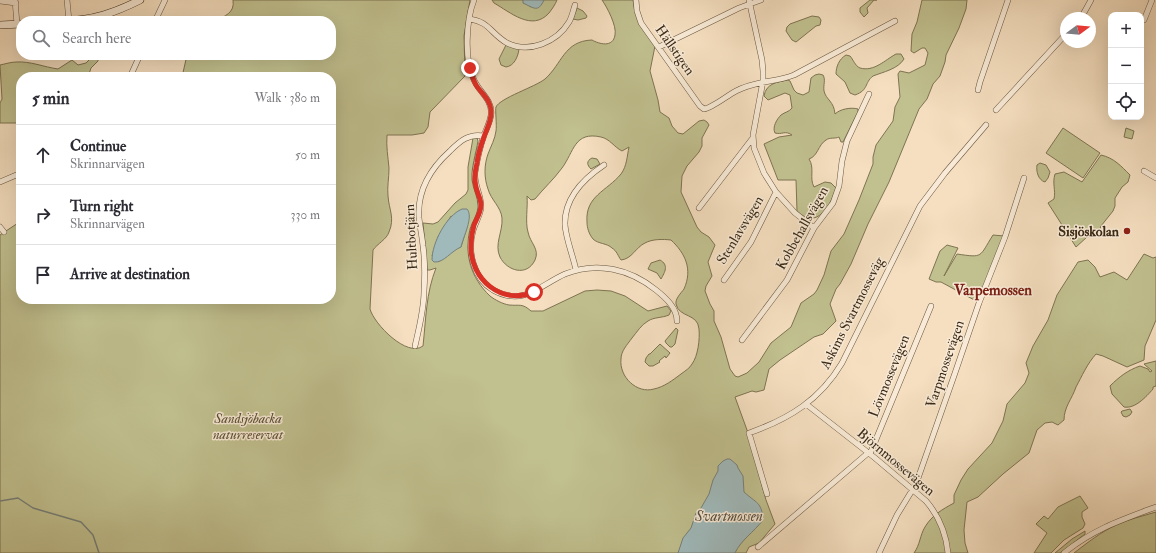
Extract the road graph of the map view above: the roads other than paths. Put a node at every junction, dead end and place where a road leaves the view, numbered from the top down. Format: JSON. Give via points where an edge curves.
{"nodes":[{"id":1,"x":67,"y":0,"type":"edge"},
{"id":2,"x":140,"y":0,"type":"edge"},
{"id":3,"x":165,"y":0,"type":"edge"},
{"id":4,"x":474,"y":0,"type":"edge"},
{"id":5,"x":636,"y":0,"type":"edge"},
{"id":6,"x":761,"y":0,"type":"edge"},
{"id":7,"x":1008,"y":0,"type":"edge"},
{"id":8,"x":1091,"y":0,"type":"edge"},
{"id":9,"x":1152,"y":0,"type":"edge"},
{"id":10,"x":0,"y":1,"type":"edge"},
{"id":11,"x":16,"y":1,"type":"edge"},
{"id":12,"x":750,"y":2,"type":"edge"},
{"id":13,"x":575,"y":5,"type":"dead end"},
{"id":14,"x":1085,"y":12,"type":"edge"},
{"id":15,"x":18,"y":16,"type":"edge"},
{"id":16,"x":69,"y":16,"type":"edge"},
{"id":17,"x":103,"y":16,"type":"edge"},
{"id":18,"x":158,"y":16,"type":"edge"},
{"id":19,"x":469,"y":19,"type":"junction"},
{"id":20,"x":1144,"y":20,"type":"dead end"},
{"id":21,"x":895,"y":21,"type":"dead end"},
{"id":22,"x":16,"y":24,"type":"edge"},
{"id":23,"x":0,"y":25,"type":"edge"},
{"id":24,"x":1060,"y":41,"type":"edge"},
{"id":25,"x":659,"y":47,"type":"junction"},
{"id":26,"x":138,"y":60,"type":"edge"},
{"id":27,"x":132,"y":72,"type":"edge"},
{"id":28,"x":763,"y":81,"type":"junction"},
{"id":29,"x":978,"y":90,"type":"dead end"},
{"id":30,"x":869,"y":94,"type":"dead end"},
{"id":31,"x":996,"y":110,"type":"dead end"},
{"id":32,"x":986,"y":125,"type":"dead end"},
{"id":33,"x":484,"y":136,"type":"junction"},
{"id":34,"x":752,"y":139,"type":"junction"},
{"id":35,"x":604,"y":165,"type":"dead end"},
{"id":36,"x":1144,"y":171,"type":"dead end"},
{"id":37,"x":16,"y":175,"type":"edge"},
{"id":38,"x":1024,"y":178,"type":"dead end"},
{"id":39,"x":1156,"y":178,"type":"edge"},
{"id":40,"x":0,"y":182,"type":"edge"},
{"id":41,"x":776,"y":192,"type":"junction"},
{"id":42,"x":699,"y":208,"type":"dead end"},
{"id":43,"x":814,"y":228,"type":"junction"},
{"id":44,"x":576,"y":270,"type":"junction"},
{"id":45,"x":724,"y":280,"type":"dead end"},
{"id":46,"x":931,"y":306,"type":"dead end"},
{"id":47,"x":678,"y":321,"type":"dead end"},
{"id":48,"x":742,"y":340,"type":"dead end"},
{"id":49,"x":415,"y":346,"type":"dead end"},
{"id":50,"x":806,"y":404,"type":"junction"},
{"id":51,"x":869,"y":454,"type":"junction"},
{"id":52,"x":913,"y":490,"type":"junction"},
{"id":53,"x":767,"y":494,"type":"dead end"},
{"id":54,"x":1156,"y":507,"type":"edge"},
{"id":55,"x":758,"y":547,"type":"dead end"},
{"id":56,"x":879,"y":553,"type":"edge"},
{"id":57,"x":948,"y":553,"type":"edge"},
{"id":58,"x":1064,"y":553,"type":"edge"}],
"edges":[{"from":1,"to":16,"type":"street"},
{"from":2,"to":17,"type":"street"},
{"from":3,"to":18,"type":"street"},
{"from":4,"to":19,"type":"street"},
{"from":5,"to":25,"type":"street","name":"Hällstigen","via":[[640,20]]},
{"from":6,"to":12,"type":"street"},
{"from":7,"to":29,"type":"street"},
{"from":8,"to":14,"type":"street"},
{"from":9,"to":20,"type":"street"},
{"from":10,"to":11,"type":"street"},
{"from":11,"to":15,"type":"street"},
{"from":12,"to":25,"type":"street"},
{"from":12,"to":28,"type":"street","via":[[763,66]]},
{"from":13,"to":19,"type":"street","via":[[570,21],[559,34],[545,43],[532,46],[510,44],[481,21]]},
{"from":19,"to":33,"type":"street","via":[[468,51],[471,74],[489,102],[491,111]]},
{"from":21,"to":28,"type":"street","via":[[794,75]]},
{"from":22,"to":23,"type":"street"},
{"from":24,"to":31,"type":"street"},
{"from":25,"to":28,"type":"street","name":"Hällstigen","via":[[704,109],[737,90]]},
{"from":26,"to":27,"type":"street"},
{"from":28,"to":34,"type":"street"},
{"from":30,"to":43,"type":"street","name":"Kobbehallsvägen","via":[[842,156],[836,197]]},
{"from":32,"to":50,"type":"street","name":"Askims Svartmosseväg","via":[[920,206],[842,363],[827,385]]},
{"from":33,"to":44,"type":"street","via":[[475,179],[480,209],[473,229],[471,246],[473,261],[479,275],[491,289],[504,295],[516,296],[534,292]]},
{"from":33,"to":49,"type":"street","name":"Hultbotjärn","via":[[468,136],[455,146],[433,169],[422,190],[419,213],[424,292]]},
{"from":34,"to":41,"type":"street","via":[[760,164]]},
{"from":34,"to":42,"type":"street"},
{"from":35,"to":44,"type":"street","via":[[580,184],[572,195],[566,212],[566,231]]},
{"from":36,"to":39,"type":"street"},
{"from":37,"to":40,"type":"street"},
{"from":38,"to":52,"type":"street","name":"Varpmossevägen"},
{"from":41,"to":43,"type":"street"},
{"from":41,"to":45,"type":"street","name":"Stenlavsvägen","via":[[751,242]]},
{"from":43,"to":48,"type":"street","name":"Kobbehallsvägen","via":[[787,280]]},
{"from":44,"to":47,"type":"street","via":[[605,267],[640,279],[669,302]]},
{"from":46,"to":51,"type":"street","name":"Lövmossevägen"},
{"from":50,"to":51,"type":"street","name":"Björnmossevägen"},
{"from":50,"to":53,"type":"street","name":"Askims Svartmosseväg","via":[[780,421],[749,433]]},
{"from":51,"to":52,"type":"street","name":"Björnmossevägen"},
{"from":51,"to":55,"type":"street","name":"Lövmossevägen"},
{"from":52,"to":56,"type":"street","name":"Varpmossevägen","via":[[901,507]]},
{"from":52,"to":57,"type":"street","name":"Björnmossevägen","via":[[926,501],[943,527]]},
{"from":54,"to":58,"type":"street","via":[[1107,525]]}]}
